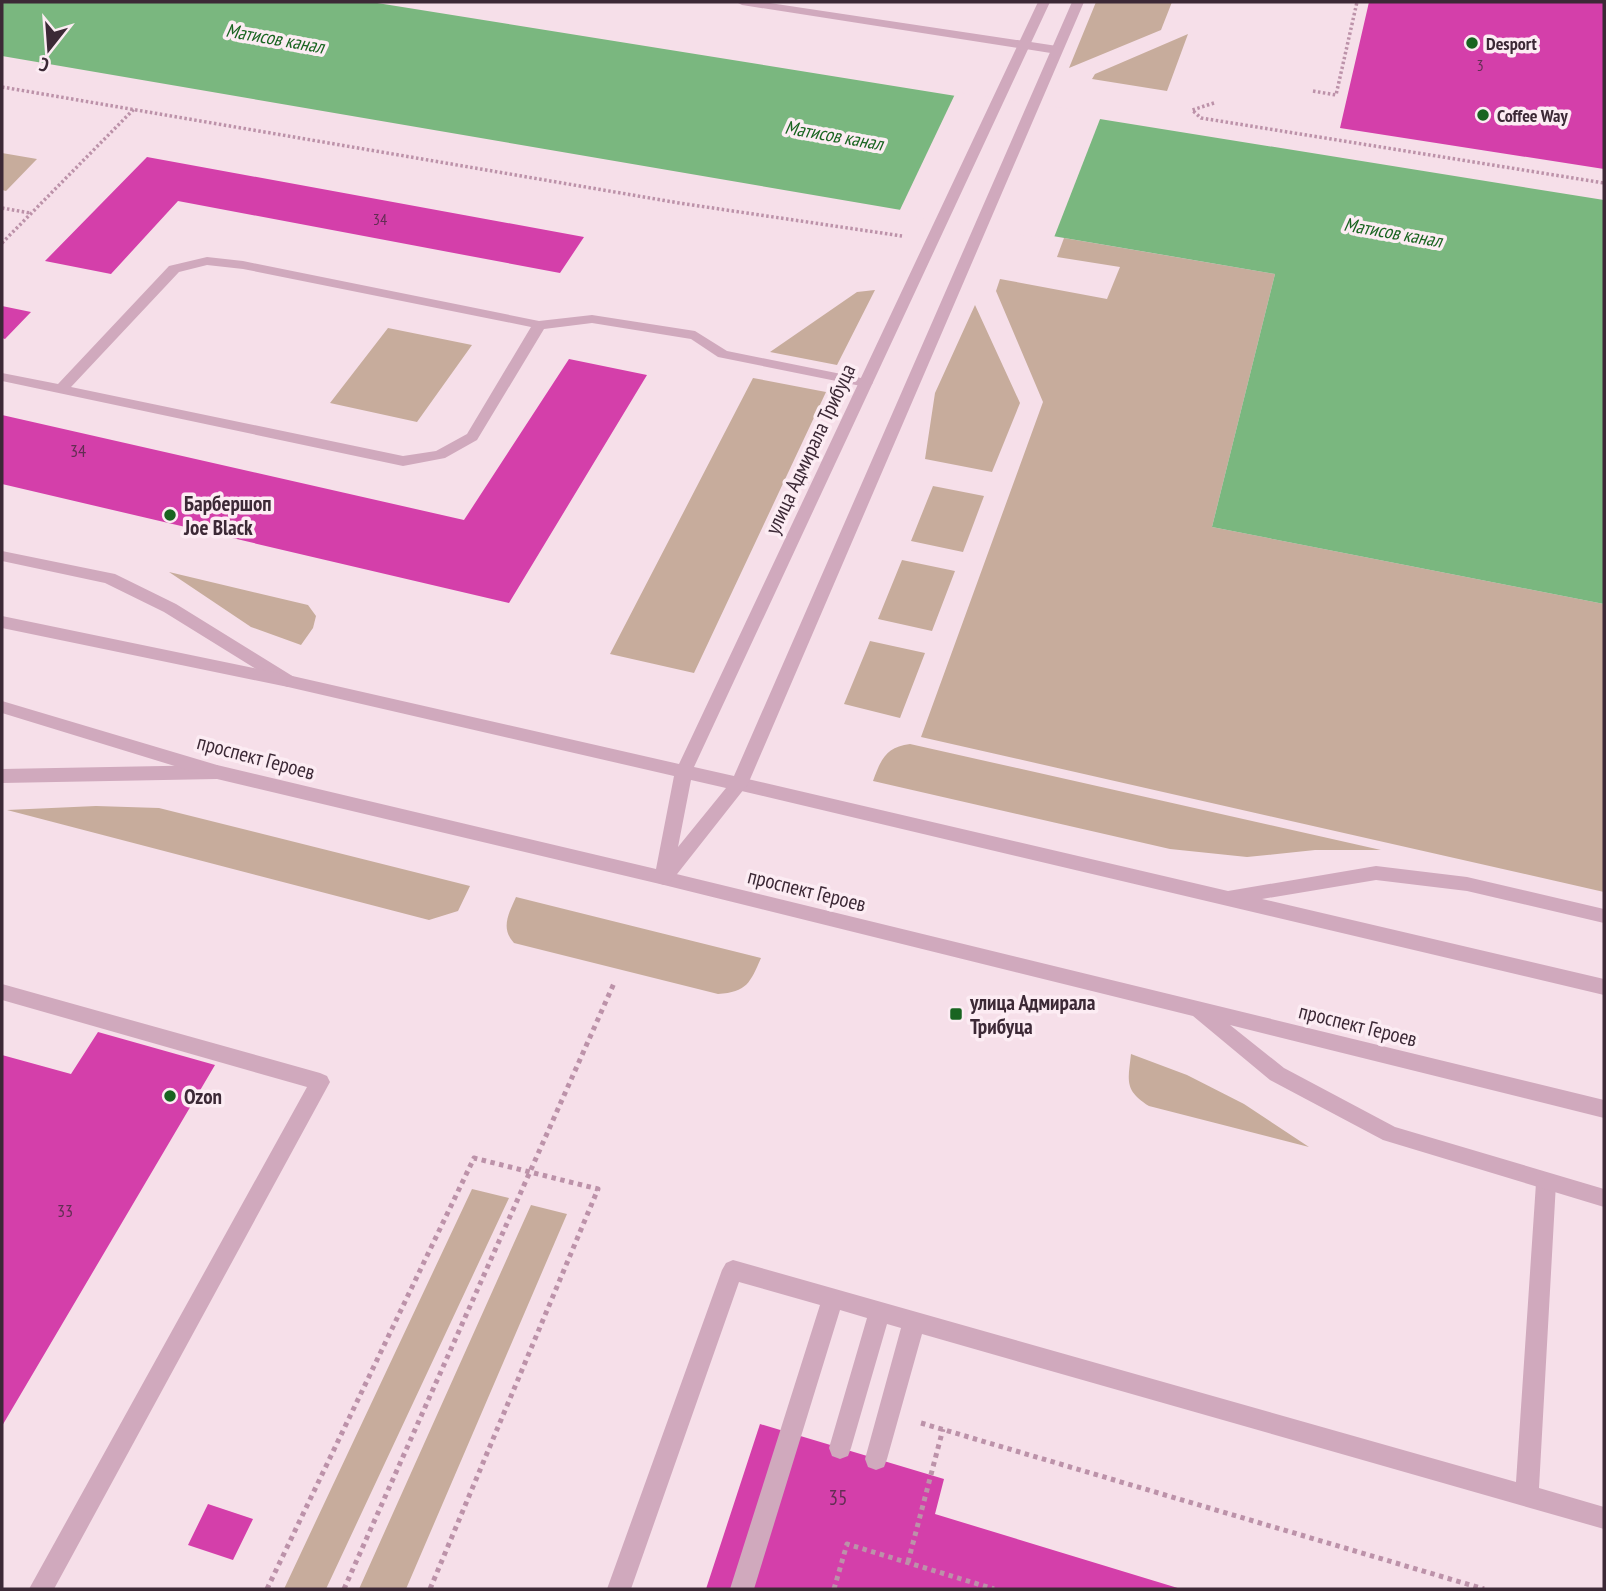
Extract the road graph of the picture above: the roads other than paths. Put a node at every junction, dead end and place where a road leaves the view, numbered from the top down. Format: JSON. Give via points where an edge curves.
{"nodes":[{"id":1,"x":743,"y":2,"type":"edge"},
{"id":2,"x":1044,"y":2,"type":"edge"},
{"id":3,"x":1078,"y":2,"type":"edge"},
{"id":4,"x":1024,"y":45,"type":"junction"},
{"id":5,"x":1057,"y":50,"type":"junction"},
{"id":6,"x":539,"y":325,"type":"junction"},
{"id":7,"x":2,"y":377,"type":"edge"},
{"id":8,"x":866,"y":383,"type":"junction"},
{"id":9,"x":61,"y":389,"type":"junction"},
{"id":10,"x":2,"y":556,"type":"edge"},
{"id":11,"x":2,"y":622,"type":"edge"},
{"id":12,"x":288,"y":681,"type":"junction"},
{"id":13,"x":2,"y":707,"type":"edge"},
{"id":14,"x":684,"y":771,"type":"junction"},
{"id":15,"x":217,"y":772,"type":"junction"},
{"id":16,"x":2,"y":776,"type":"edge"},
{"id":17,"x":739,"y":784,"type":"junction"},
{"id":18,"x":664,"y":878,"type":"junction"},
{"id":19,"x":1223,"y":898,"type":"junction"},
{"id":20,"x":1604,"y":916,"type":"edge"},
{"id":21,"x":1604,"y":987,"type":"edge"},
{"id":22,"x":2,"y":992,"type":"edge"},
{"id":23,"x":1196,"y":1009,"type":"junction"},
{"id":24,"x":1604,"y":1109,"type":"edge"},
{"id":25,"x":1546,"y":1183,"type":"junction"},
{"id":26,"x":1604,"y":1198,"type":"edge"},
{"id":27,"x":833,"y":1298,"type":"junction"},
{"id":28,"x":880,"y":1312,"type":"junction"},
{"id":29,"x":915,"y":1322,"type":"junction"},
{"id":30,"x":840,"y":1448,"type":"dead end"},
{"id":31,"x":876,"y":1459,"type":"dead end"},
{"id":32,"x":1527,"y":1496,"type":"junction"},
{"id":33,"x":1604,"y":1518,"type":"edge"},
{"id":34,"x":41,"y":1589,"type":"edge"},
{"id":35,"x":619,"y":1589,"type":"edge"},
{"id":36,"x":742,"y":1589,"type":"edge"}],
"edges":[{"from":1,"to":4,"type":"street"},
{"from":2,"to":4,"type":"street","name":"улица Адмирала Трибуца"},
{"from":3,"to":5,"type":"street"},
{"from":4,"to":5,"type":"street"},
{"from":4,"to":8,"type":"street","name":"улица Адмирала Трибуца"},
{"from":5,"to":17,"type":"street"},
{"from":6,"to":8,"type":"street","via":[[592,318],[695,335],[723,354]]},
{"from":6,"to":9,"type":"street","via":[[207,261],[174,269]]},
{"from":6,"to":9,"type":"street","via":[[472,437],[440,455],[403,461]]},
{"from":7,"to":9,"type":"street"},
{"from":8,"to":14,"type":"street","name":"улица Адмирала Трибуца"},
{"from":10,"to":12,"type":"street","via":[[110,578],[170,608]]},
{"from":11,"to":12,"type":"street"},
{"from":12,"to":14,"type":"street"},
{"from":13,"to":15,"type":"street","name":"проспект Героев"},
{"from":14,"to":17,"type":"street"},
{"from":14,"to":18,"type":"street","name":"улица Адмирала Трибуца"},
{"from":15,"to":16,"type":"street"},
{"from":15,"to":18,"type":"street","name":"проспект Героев"},
{"from":17,"to":18,"type":"street"},
{"from":17,"to":19,"type":"street"},
{"from":18,"to":23,"type":"street","name":"проспект Героев"},
{"from":19,"to":20,"type":"street","via":[[1376,873],[1467,884]]},
{"from":19,"to":21,"type":"street"},
{"from":22,"to":34,"type":"street","via":[[320,1082]]},
{"from":23,"to":24,"type":"street","name":"проспект Героев"},
{"from":23,"to":25,"type":"street","via":[[1277,1074],[1390,1134]]},
{"from":25,"to":26,"type":"street"},
{"from":25,"to":32,"type":"street"},
{"from":27,"to":28,"type":"street"},
{"from":27,"to":35,"type":"street","via":[[733,1270]]},
{"from":27,"to":36,"type":"street"},
{"from":28,"to":29,"type":"street"},
{"from":28,"to":30,"type":"street"},
{"from":29,"to":31,"type":"street"},
{"from":29,"to":32,"type":"street"},
{"from":32,"to":33,"type":"street"}]}
